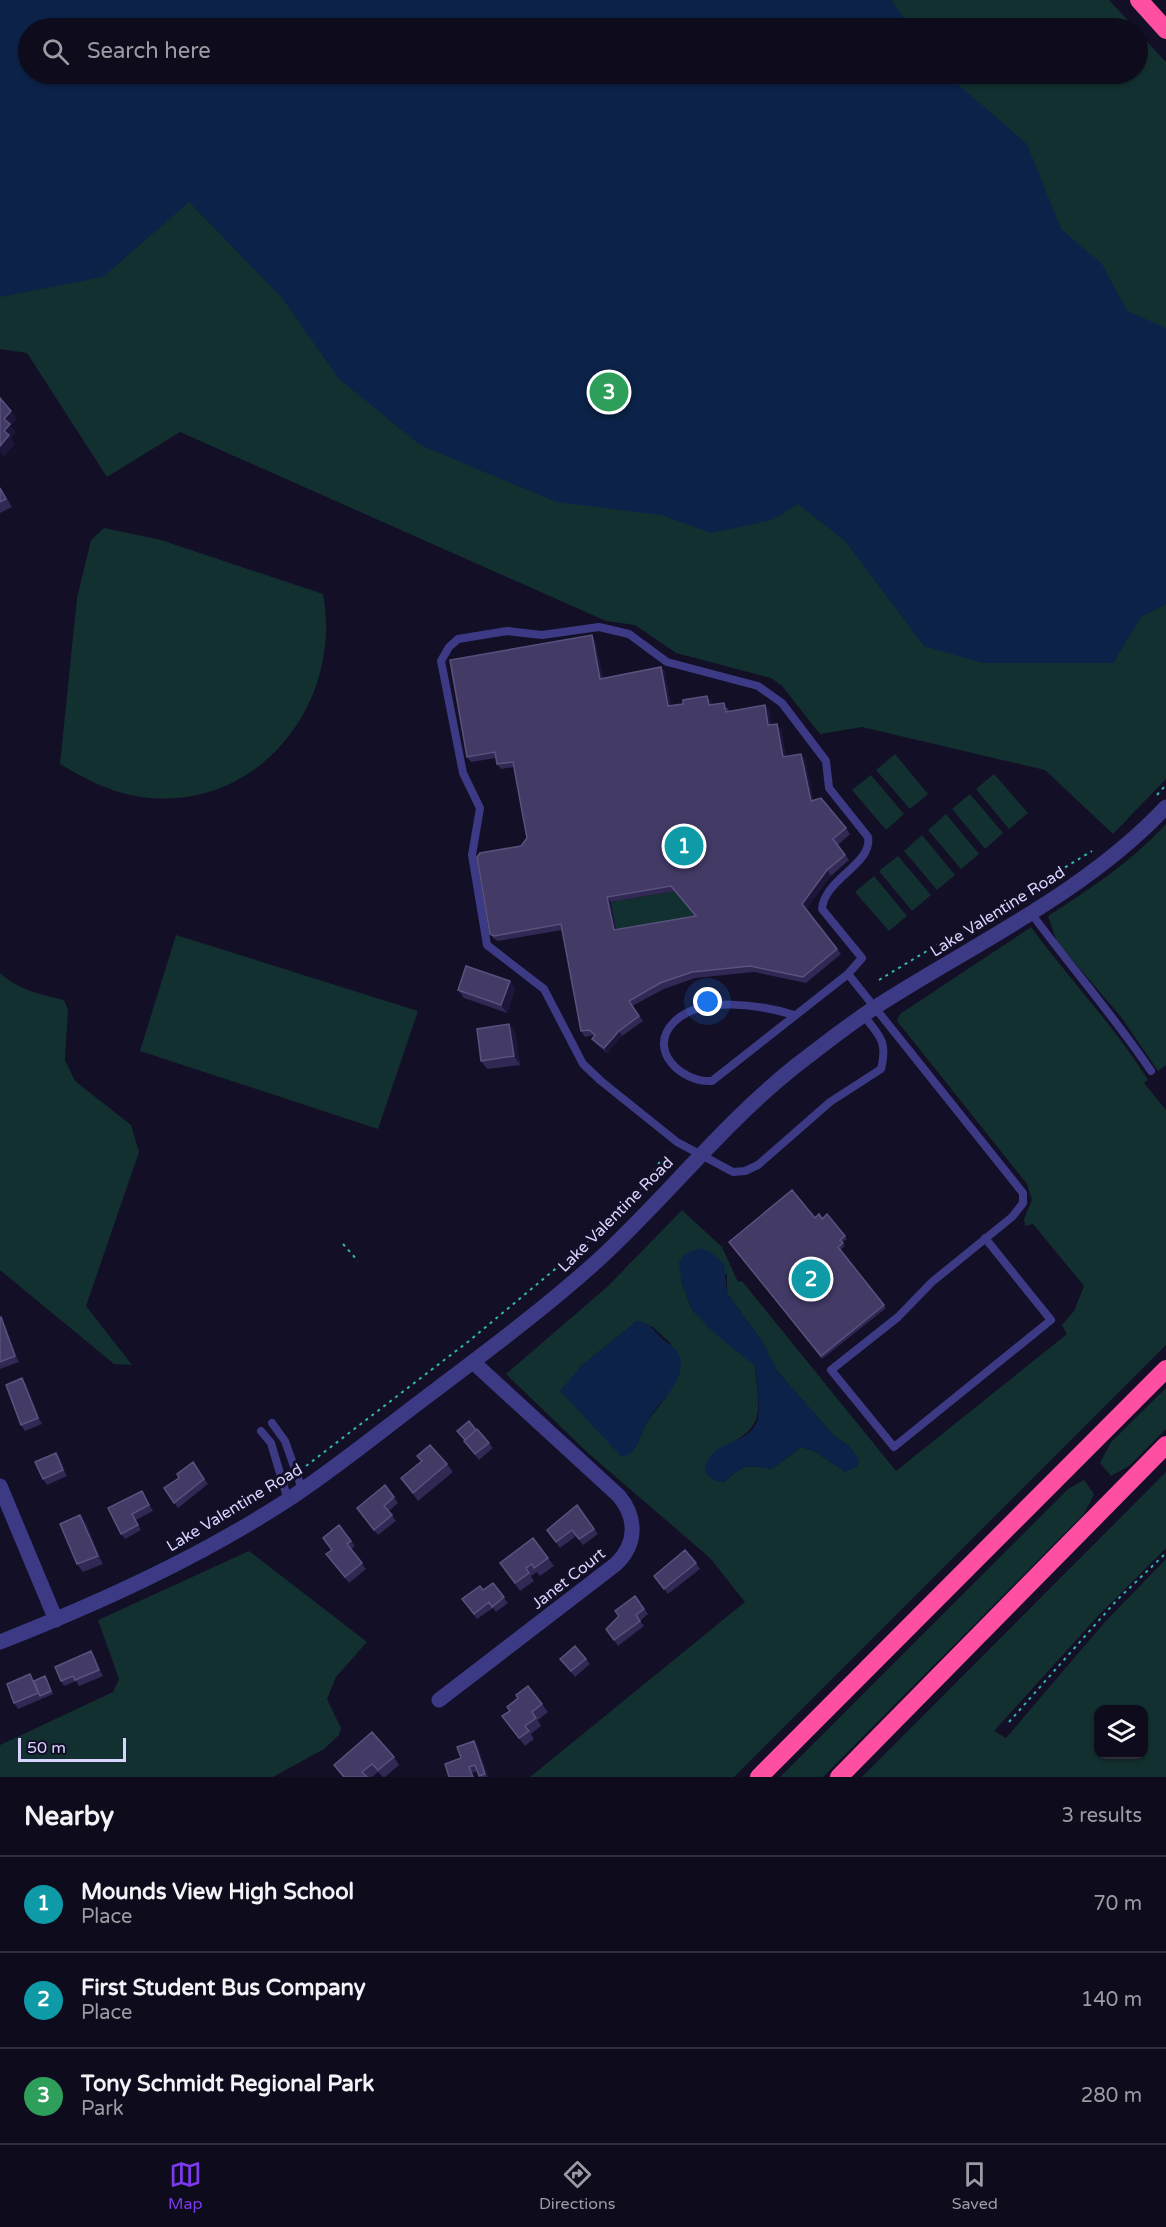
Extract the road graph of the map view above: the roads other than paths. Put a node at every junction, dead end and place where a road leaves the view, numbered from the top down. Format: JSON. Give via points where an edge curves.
{"nodes":[{"id":1,"x":1139,"y":0,"type":"edge"},
{"id":2,"x":1166,"y":30,"type":"edge"},
{"id":3,"x":1166,"y":807,"type":"edge"},
{"id":4,"x":1031,"y":913,"type":"junction"},
{"id":5,"x":848,"y":974,"type":"junction"},
{"id":6,"x":870,"y":1011,"type":"junction"},
{"id":7,"x":794,"y":1015,"type":"junction"},
{"id":8,"x":1151,"y":1071,"type":"dead end"},
{"id":9,"x":701,"y":1153,"type":"junction"},
{"id":10,"x":985,"y":1238,"type":"junction"},
{"id":11,"x":473,"y":1362,"type":"junction"},
{"id":12,"x":1166,"y":1369,"type":"edge"},
{"id":13,"x":272,"y":1423,"type":"dead end"},
{"id":14,"x":261,"y":1431,"type":"dead end"},
{"id":15,"x":1166,"y":1446,"type":"edge"},
{"id":16,"x":299,"y":1483,"type":"junction"},
{"id":17,"x":0,"y":1486,"type":"edge"},
{"id":18,"x":288,"y":1500,"type":"junction"},
{"id":19,"x":56,"y":1620,"type":"junction"},
{"id":20,"x":0,"y":1642,"type":"edge"},
{"id":21,"x":439,"y":1700,"type":"dead end"},
{"id":22,"x":759,"y":1777,"type":"edge"},
{"id":23,"x":838,"y":1777,"type":"edge"}],
"edges":[{"from":1,"to":2,"type":"highway"},
{"from":3,"to":4,"type":"street","name":"Lake Valentine Road","via":[[1123,849]]},
{"from":4,"to":6,"type":"street","name":"Lake Valentine Road"},
{"from":4,"to":8,"type":"lane","via":[[1080,980],[1121,1025]]},
{"from":5,"to":6,"type":"lane"},
{"from":5,"to":7,"type":"lane"},
{"from":5,"to":9,"type":"lane","via":[[862,958],[822,909],[822,903],[843,874],[866,855],[870,847],[868,837],[829,788],[826,761],[782,703],[758,686],[667,662],[630,634],[599,627],[542,635],[507,631],[458,639],[449,647],[441,661],[463,773],[480,808],[472,855],[487,945],[544,989],[583,1065],[677,1142]]},
{"from":6,"to":9,"type":"street","name":"Lake Valentine Road","via":[[782,1077]]},
{"from":6,"to":9,"type":"lane","via":[[885,1052],[881,1069],[858,1081],[802,1124],[758,1165],[734,1172]]},
{"from":6,"to":10,"type":"lane","via":[[1020,1187],[1023,1203],[1018,1211]]},
{"from":7,"to":7,"type":"lane","via":[[749,1004],[689,1012],[670,1027],[665,1038],[666,1056],[679,1073],[690,1079],[712,1081]]},
{"from":9,"to":11,"type":"street","name":"Lake Valentine Road","via":[[598,1260]]},
{"from":10,"to":10,"type":"lane","via":[[1051,1320],[894,1447],[831,1370],[898,1317],[932,1282]]},
{"from":11,"to":16,"type":"street","name":"Lake Valentine Road"},
{"from":11,"to":21,"type":"street","name":"Janet Court","via":[[619,1496],[630,1514],[632,1540],[616,1564]]},
{"from":12,"to":22,"type":"highway"},
{"from":13,"to":16,"type":"lane","via":[[285,1441]]},
{"from":14,"to":18,"type":"lane","via":[[272,1443]]},
{"from":15,"to":23,"type":"highway"},
{"from":16,"to":18,"type":"street","name":"Lake Valentine Road"},
{"from":17,"to":19,"type":"street"},
{"from":18,"to":19,"type":"street","name":"Lake Valentine Road","via":[[153,1576]]},
{"from":19,"to":20,"type":"street","name":"Lake Valentine Road"}]}
